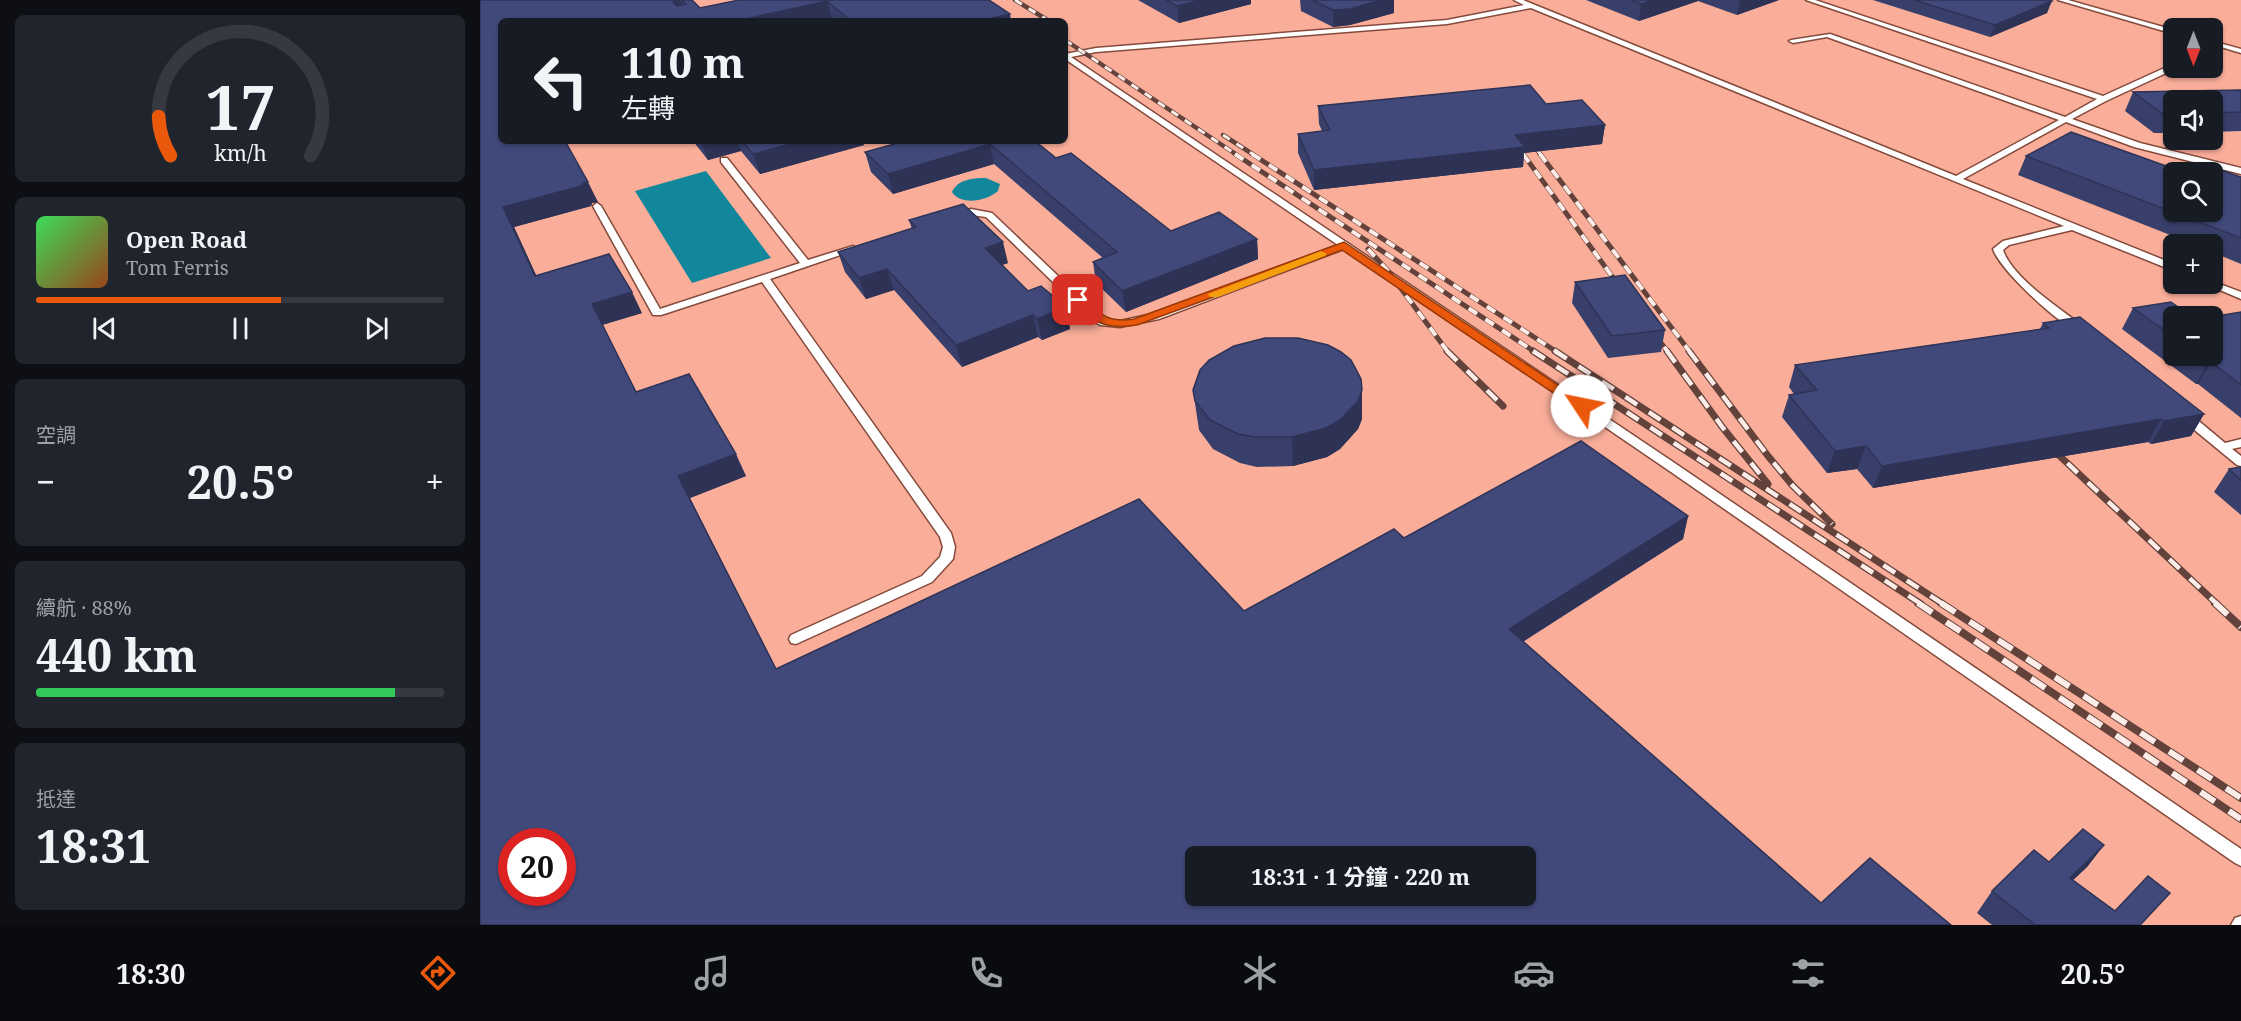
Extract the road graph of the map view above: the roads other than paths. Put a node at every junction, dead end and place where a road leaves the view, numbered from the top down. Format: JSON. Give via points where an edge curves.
{"nodes":[{"id":1,"x":1517,"y":0,"type":"edge"},
{"id":2,"x":1809,"y":0,"type":"edge"},
{"id":3,"x":2061,"y":0,"type":"edge"},
{"id":4,"x":1531,"y":6,"type":"junction"},
{"id":5,"x":2163,"y":29,"type":"edge"},
{"id":6,"x":1793,"y":41,"type":"dead end"},
{"id":7,"x":2223,"y":46,"type":"edge"},
{"id":8,"x":2241,"y":51,"type":"edge"},
{"id":9,"x":1068,"y":56,"type":"edge"},
{"id":10,"x":1068,"y":58,"type":"edge"},
{"id":11,"x":2163,"y":72,"type":"edge"},
{"id":12,"x":2103,"y":99,"type":"junction"},
{"id":13,"x":2063,"y":120,"type":"junction"},
{"id":14,"x":724,"y":160,"type":"dead end"},
{"id":15,"x":2241,"y":171,"type":"edge"},
{"id":16,"x":1957,"y":179,"type":"junction"},
{"id":17,"x":597,"y":206,"type":"dead end"},
{"id":18,"x":950,"y":218,"type":"edge"},
{"id":19,"x":2073,"y":227,"type":"junction"},
{"id":20,"x":861,"y":246,"type":"edge"},
{"id":21,"x":1344,"y":246,"type":"junction"},
{"id":22,"x":806,"y":264,"type":"junction"},
{"id":23,"x":2163,"y":264,"type":"edge"},
{"id":24,"x":764,"y":278,"type":"junction"},
{"id":25,"x":2223,"y":289,"type":"edge"},
{"id":26,"x":2241,"y":296,"type":"edge"},
{"id":27,"x":2086,"y":334,"type":"edge"},
{"id":28,"x":2177,"y":409,"type":"edge"},
{"id":29,"x":2241,"y":443,"type":"edge"},
{"id":30,"x":2223,"y":447,"type":"junction"},
{"id":31,"x":2241,"y":462,"type":"edge"},
{"id":32,"x":796,"y":639,"type":"dead end"},
{"id":33,"x":2241,"y":858,"type":"edge"}],
"edges":[{"from":1,"to":4,"type":"lane"},
{"from":2,"to":12,"type":"lane"},
{"from":3,"to":5,"type":"lane"},
{"from":4,"to":9,"type":"lane","via":[[1447,22],[1119,48]]},
{"from":4,"to":16,"type":"lane"},
{"from":6,"to":13,"type":"lane","via":[[1828,35]]},
{"from":7,"to":8,"type":"lane"},
{"from":10,"to":21,"type":"lane"},
{"from":11,"to":12,"type":"lane"},
{"from":12,"to":13,"type":"lane"},
{"from":13,"to":15,"type":"lane","via":[[2137,145]]},
{"from":13,"to":16,"type":"lane"},
{"from":14,"to":22,"type":"lane"},
{"from":16,"to":19,"type":"lane"},
{"from":17,"to":24,"type":"lane","via":[[657,313]]},
{"from":18,"to":21,"type":"lane","via":[[971,213],[989,215],[1104,323],[1155,317]]},
{"from":19,"to":23,"type":"lane"},
{"from":19,"to":27,"type":"lane","via":[[2006,243],[1998,249],[1998,256]]},
{"from":20,"to":22,"type":"lane"},
{"from":21,"to":33,"type":"lane"},
{"from":22,"to":24,"type":"lane"},
{"from":24,"to":32,"type":"lane","via":[[946,536],[948,547],[946,559],[927,579]]},
{"from":25,"to":26,"type":"lane"},
{"from":28,"to":30,"type":"lane"},
{"from":29,"to":30,"type":"lane"},
{"from":30,"to":31,"type":"lane"}]}
